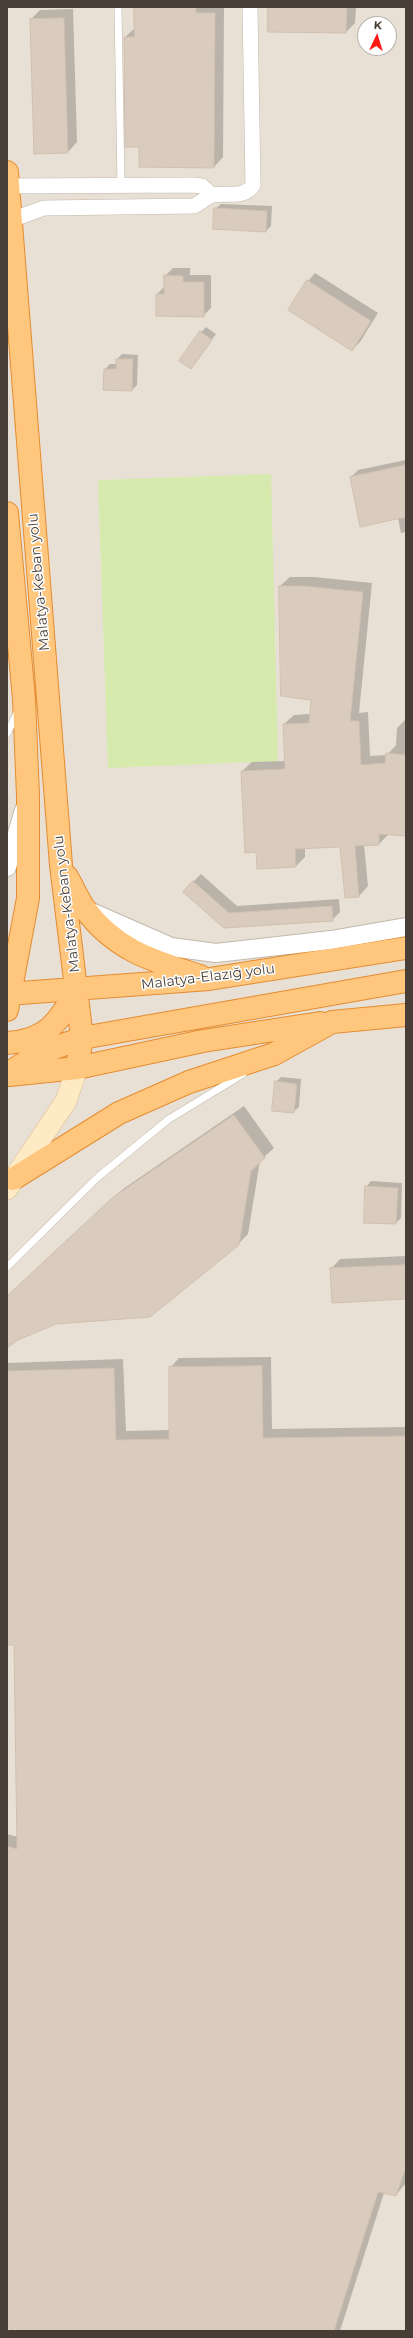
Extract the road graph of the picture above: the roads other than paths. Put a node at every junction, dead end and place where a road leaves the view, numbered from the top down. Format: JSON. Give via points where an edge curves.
{"nodes":[{"id":1,"x":118,"y":7,"type":"edge"},
{"id":2,"x":250,"y":7,"type":"edge"},
{"id":3,"x":8,"y":179,"type":"edge"},
{"id":4,"x":121,"y":185,"type":"junction"},
{"id":5,"x":212,"y":196,"type":"junction"},
{"id":6,"x":11,"y":220,"type":"junction"},
{"id":7,"x":7,"y":513,"type":"edge"},
{"id":8,"x":24,"y":700,"type":"junction"},
{"id":9,"x":7,"y":734,"type":"edge"},
{"id":10,"x":28,"y":796,"type":"junction"},
{"id":11,"x":61,"y":865,"type":"junction"},
{"id":12,"x":7,"y":866,"type":"edge"},
{"id":13,"x":85,"y":909,"type":"junction"},
{"id":14,"x":406,"y":927,"type":"edge"},
{"id":15,"x":406,"y":948,"type":"edge"},
{"id":16,"x":209,"y":979,"type":"junction"},
{"id":17,"x":406,"y":981,"type":"edge"},
{"id":18,"x":77,"y":990,"type":"junction"},
{"id":19,"x":8,"y":999,"type":"edge"},
{"id":20,"x":406,"y":1001,"type":"edge"},
{"id":21,"x":406,"y":1015,"type":"edge"},
{"id":22,"x":332,"y":1022,"type":"junction"},
{"id":23,"x":91,"y":1037,"type":"junction"},
{"id":24,"x":7,"y":1043,"type":"edge"},
{"id":25,"x":274,"y":1054,"type":"junction"},
{"id":26,"x":105,"y":1062,"type":"junction"},
{"id":27,"x":78,"y":1068,"type":"junction"},
{"id":28,"x":7,"y":1074,"type":"edge"},
{"id":29,"x":10,"y":1184,"type":"edge"},
{"id":30,"x":7,"y":1266,"type":"edge"}],
"edges":[{"from":1,"to":4,"type":"lane"},
{"from":2,"to":5,"type":"street","via":[[253,185],[244,193]]},
{"from":3,"to":4,"type":"street"},
{"from":3,"to":6,"type":"highway","name":"Malatya-Keban yolu"},
{"from":4,"to":5,"type":"street","via":[[202,186]]},
{"from":5,"to":6,"type":"street","via":[[194,206],[44,208]]},
{"from":6,"to":11,"type":"highway","name":"Malatya-Keban yolu"},
{"from":7,"to":8,"type":"highway","name":"Malatya-Keban yolu"},
{"from":8,"to":9,"type":"lane"},
{"from":8,"to":10,"type":"highway","name":"Malatya-Keban yolu"},
{"from":10,"to":12,"type":"street"},
{"from":10,"to":19,"type":"highway","name":"Malatya-Keban yolu","via":[[28,898]]},
{"from":11,"to":13,"type":"highway"},
{"from":11,"to":18,"type":"highway","name":"Malatya-Keban yolu"},
{"from":13,"to":14,"type":"street","via":[[171,947],[216,953],[331,940]]},
{"from":13,"to":16,"type":"highway","via":[[106,932],[128,950]]},
{"from":15,"to":16,"type":"highway","name":"Malatya-Elazığ yolu"},
{"from":16,"to":18,"type":"highway","name":"Malatya-Elazığ yolu"},
{"from":17,"to":23,"type":"highway"},
{"from":18,"to":19,"type":"highway","name":"Malatya-Elazığ yolu"},
{"from":18,"to":23,"type":"highway","name":"Malatya-Keban yolu"},
{"from":18,"to":24,"type":"highway","via":[[57,1021],[43,1034],[26,1042]]},
{"from":20,"to":22,"type":"highway"},
{"from":21,"to":22,"type":"highway"},
{"from":22,"to":25,"type":"highway"},
{"from":22,"to":26,"type":"highway","via":[[203,1040]]},
{"from":23,"to":26,"type":"highway"},
{"from":23,"to":27,"type":"highway"},
{"from":23,"to":28,"type":"highway","via":[[38,1054]]},
{"from":25,"to":29,"type":"highway","via":[[189,1082],[119,1113]]},
{"from":25,"to":30,"type":"lane","via":[[169,1119],[98,1177]]},
{"from":26,"to":27,"type":"highway"},
{"from":27,"to":28,"type":"highway"},
{"from":27,"to":29,"type":"main road","via":[[66,1101]]}]}
